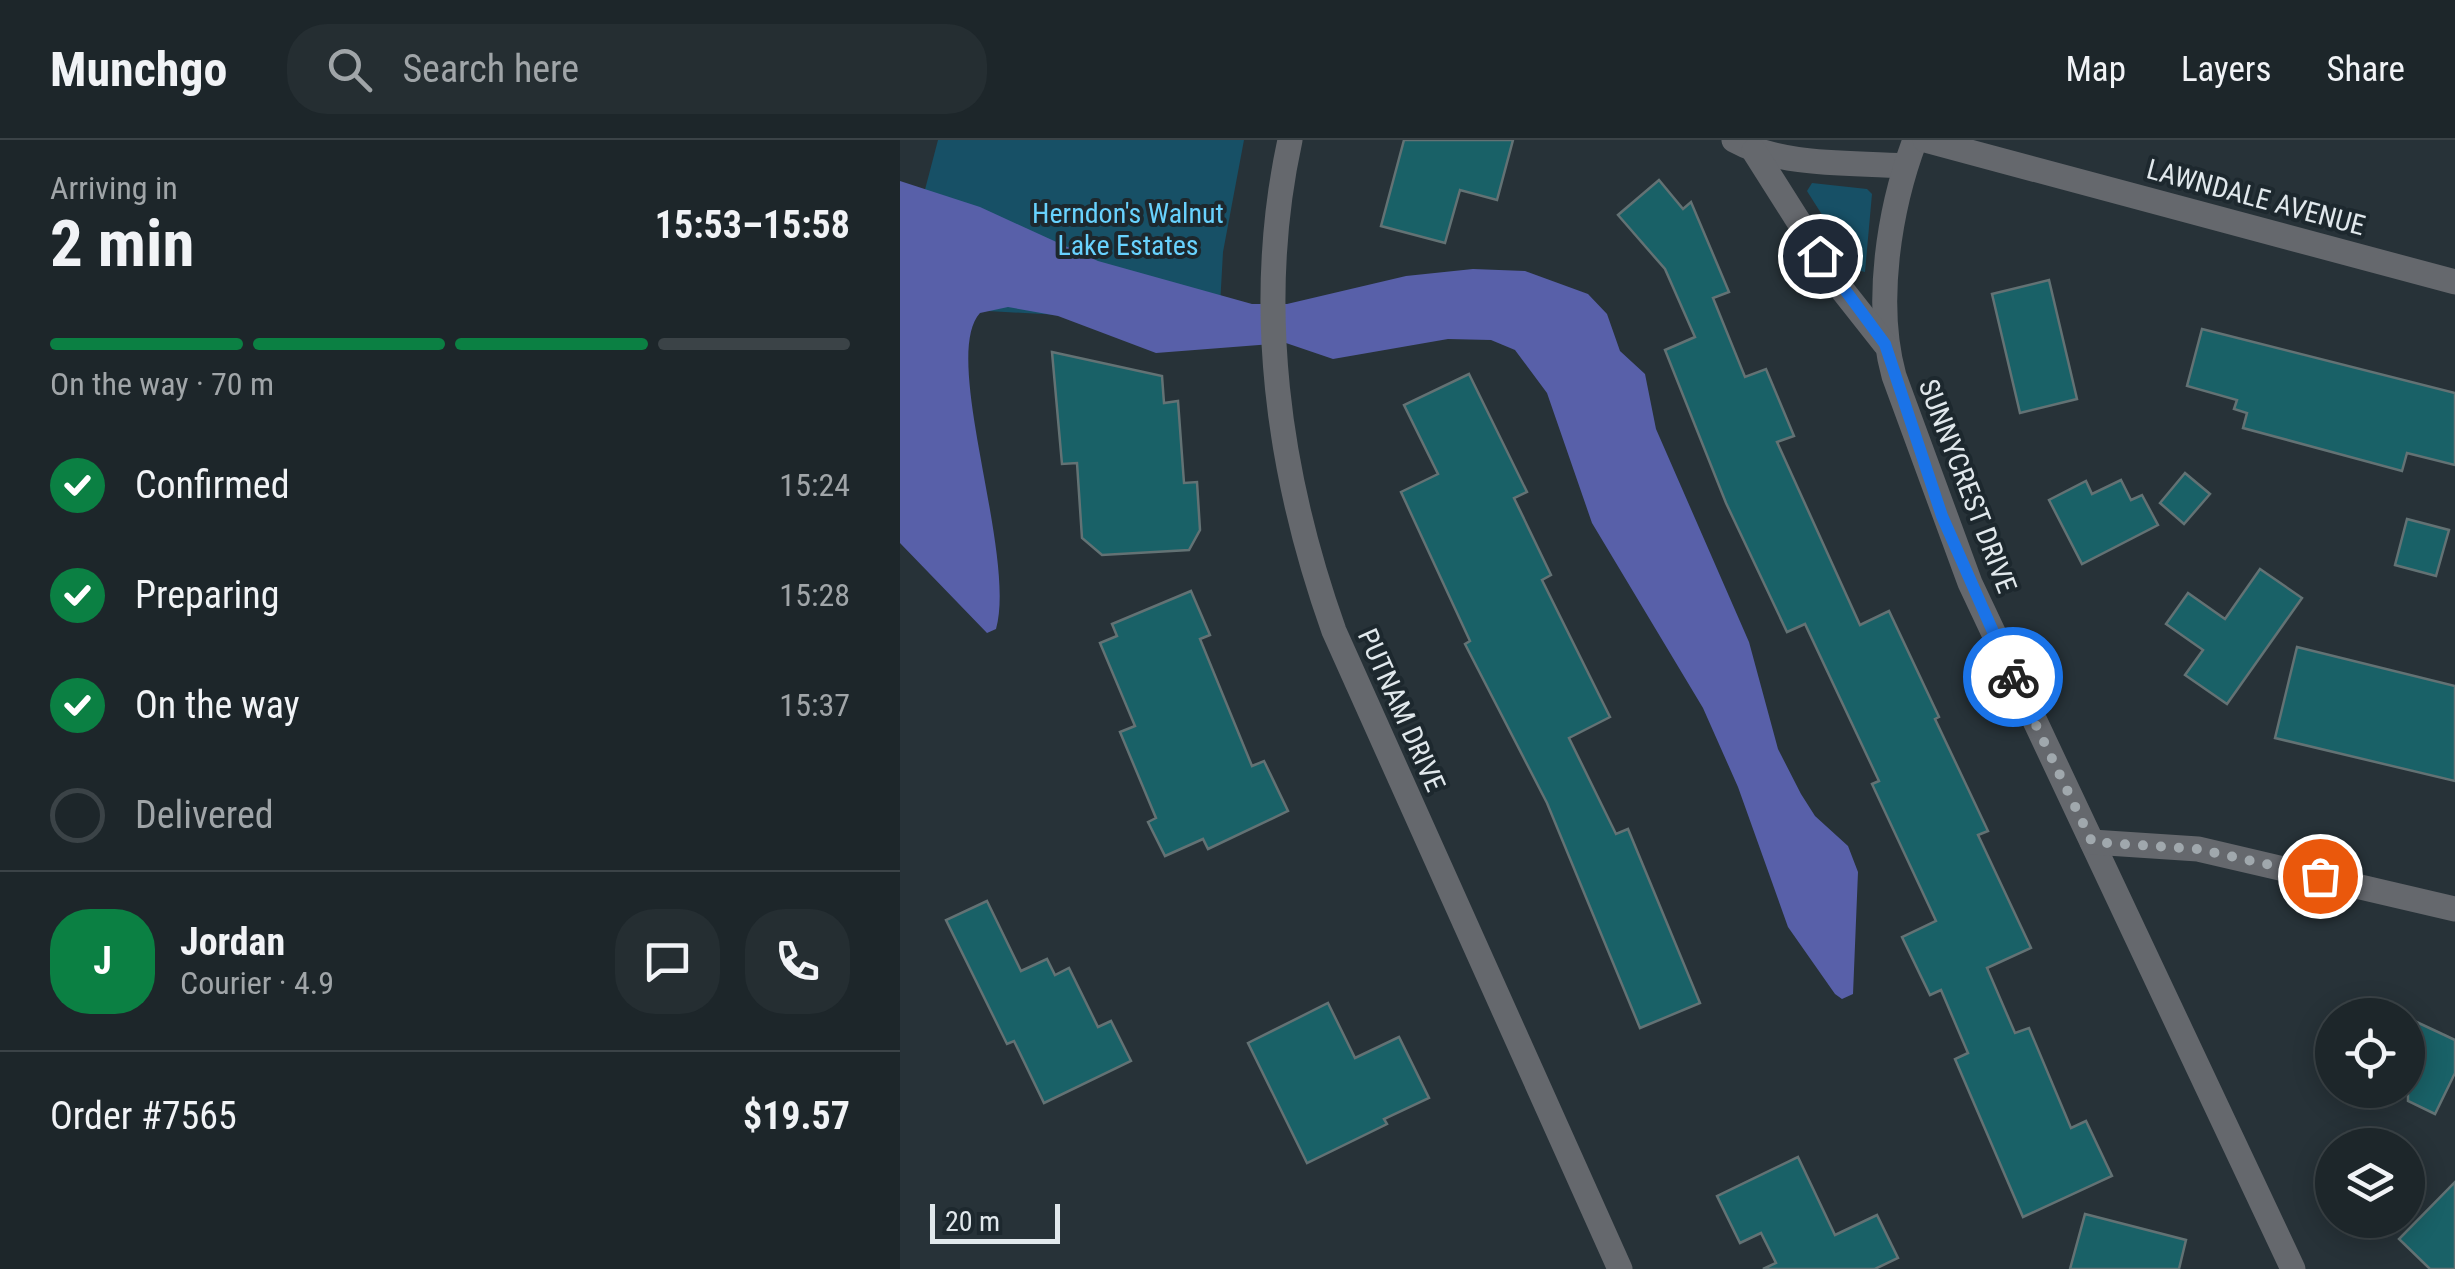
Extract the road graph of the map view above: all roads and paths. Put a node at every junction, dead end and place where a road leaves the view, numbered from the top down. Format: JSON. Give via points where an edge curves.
{"nodes":[{"id":1,"x":1290,"y":140,"type":"edge"},
{"id":2,"x":1914,"y":140,"type":"edge"},
{"id":3,"x":1925,"y":140,"type":"edge"},
{"id":4,"x":1744,"y":145,"type":"edge"},
{"id":5,"x":1905,"y":166,"type":"junction"},
{"id":6,"x":2455,"y":282,"type":"edge"},
{"id":7,"x":1885,"y":344,"type":"junction"},
{"id":8,"x":2092,"y":842,"type":"junction"},
{"id":9,"x":2455,"y":909,"type":"edge"},
{"id":10,"x":1620,"y":1269,"type":"edge"},
{"id":11,"x":2293,"y":1269,"type":"edge"}],
"edges":[{"from":1,"to":10,"type":"street","name":"PUTNAM DRIVE","via":[[1274,262],[1277,385],[1293,500],[1334,631]]},
{"from":2,"to":5,"type":"street","name":"SUNNYCREST DRIVE"},
{"from":3,"to":6,"type":"street","name":"LAWNDALE AVENUE"},
{"from":4,"to":5,"type":"street"},
{"from":4,"to":7,"type":"street"},
{"from":5,"to":7,"type":"street","name":"SUNNYCREST DRIVE"},
{"from":7,"to":8,"type":"street","name":"SUNNYCREST DRIVE","via":[[1964,566]]},
{"from":8,"to":9,"type":"street","via":[[2198,849]]},
{"from":8,"to":11,"type":"street","name":"SUNNYCREST DRIVE"}]}
